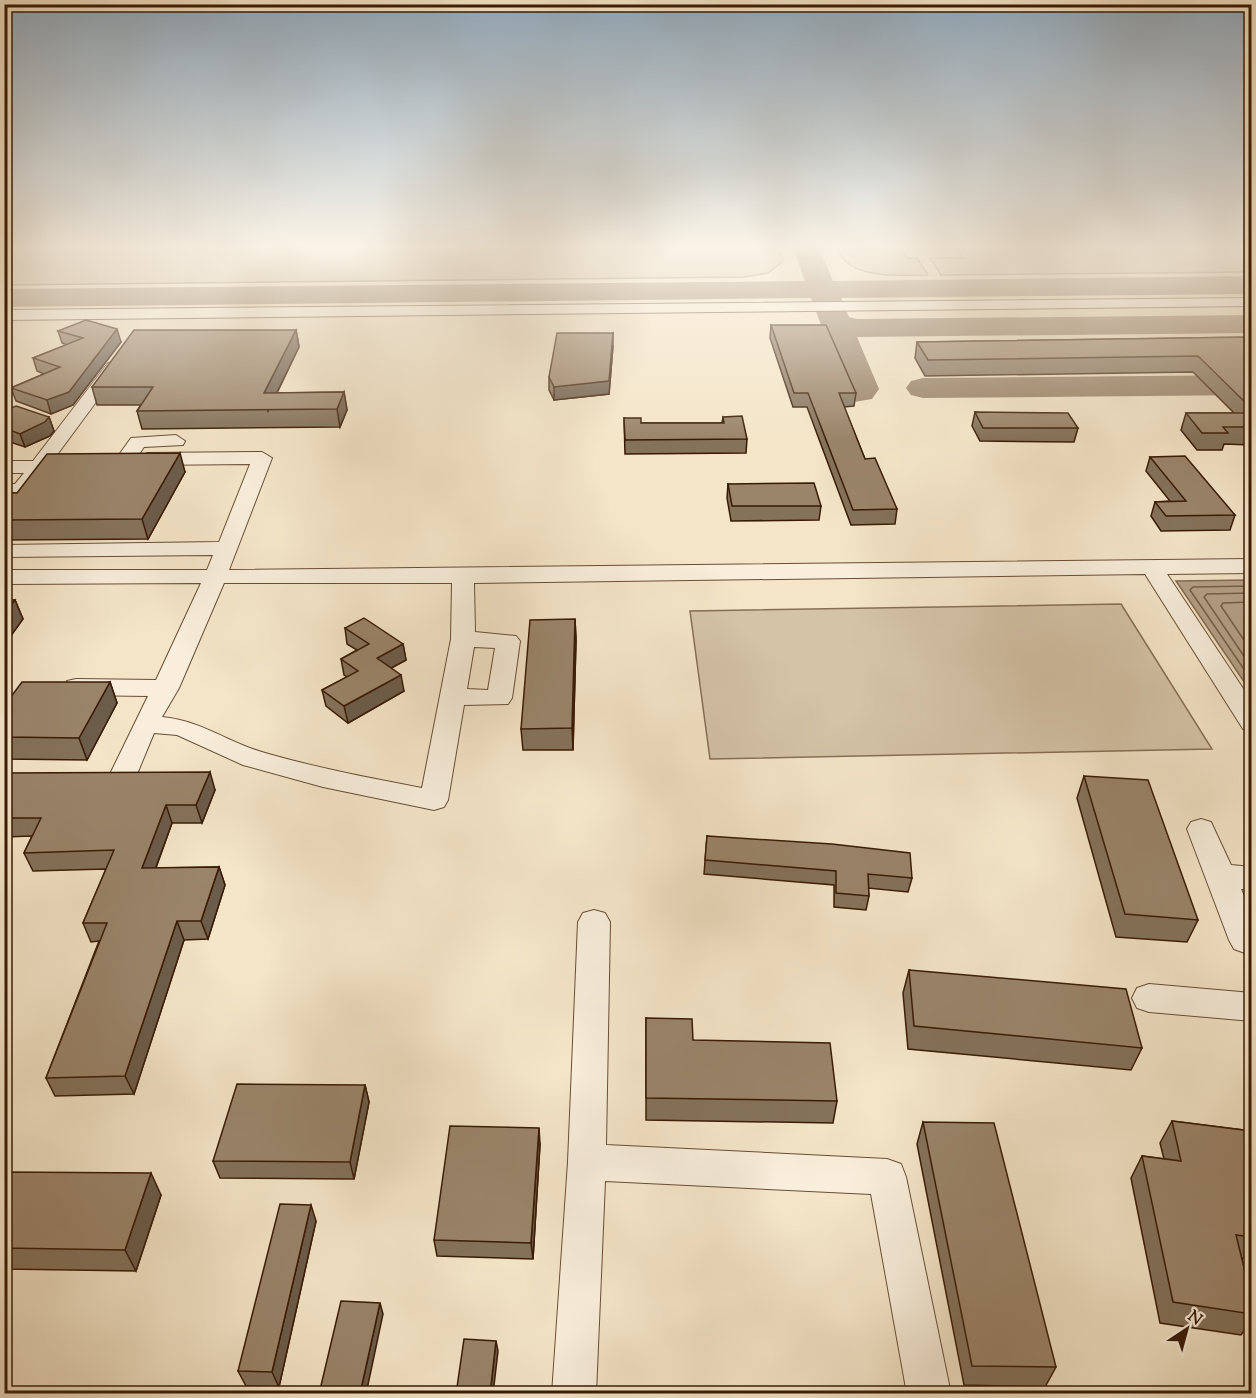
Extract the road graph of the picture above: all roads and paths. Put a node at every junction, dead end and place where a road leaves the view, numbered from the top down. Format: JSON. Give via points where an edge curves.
{"nodes":[{"id":1,"x":528,"y":310,"type":"edge"},
{"id":2,"x":152,"y":314,"type":"junction"},
{"id":3,"x":4,"y":315,"type":"edge"},
{"id":4,"x":138,"y":333,"type":"edge"},
{"id":5,"x":124,"y":352,"type":"edge"},
{"id":6,"x":103,"y":459,"type":"edge"},
{"id":7,"x":69,"y":460,"type":"edge"},
{"id":8,"x":43,"y":464,"type":"junction"},
{"id":9,"x":4,"y":467,"type":"edge"},
{"id":10,"x":4,"y":490,"type":"edge"},
{"id":11,"x":227,"y":548,"type":"junction"},
{"id":12,"x":4,"y":551,"type":"edge"},
{"id":13,"x":1251,"y":566,"type":"edge"},
{"id":14,"x":1152,"y":567,"type":"junction"},
{"id":15,"x":216,"y":576,"type":"junction"},
{"id":16,"x":463,"y":576,"type":"junction"},
{"id":17,"x":4,"y":578,"type":"edge"},
{"id":18,"x":463,"y":639,"type":"junction"},
{"id":19,"x":50,"y":687,"type":"edge"},
{"id":20,"x":166,"y":688,"type":"junction"},
{"id":21,"x":455,"y":697,"type":"junction"},
{"id":22,"x":1251,"y":723,"type":"edge"},
{"id":23,"x":145,"y":724,"type":"junction"},
{"id":24,"x":125,"y":772,"type":"edge"},
{"id":25,"x":1202,"y":829,"type":"dead end"},
{"id":26,"x":1221,"y":876,"type":"junction"},
{"id":27,"x":1251,"y":878,"type":"edge"},
{"id":28,"x":594,"y":922,"type":"dead end"},
{"id":29,"x":1245,"y":940,"type":"dead end"},
{"id":30,"x":1149,"y":998,"type":"dead end"},
{"id":31,"x":1251,"y":1007,"type":"edge"},
{"id":32,"x":587,"y":1162,"type":"junction"},
{"id":33,"x":574,"y":1394,"type":"edge"},
{"id":34,"x":929,"y":1394,"type":"edge"}],
"edges":[{"from":1,"to":2,"type":"street"},
{"from":2,"to":3,"type":"street"},
{"from":2,"to":4,"type":"street"},
{"from":5,"to":8,"type":"street"},
{"from":6,"to":11,"type":"street","via":[[262,458]]},
{"from":7,"to":8,"type":"street"},
{"from":8,"to":9,"type":"street"},
{"from":8,"to":10,"type":"street","via":[[21,490]]},
{"from":11,"to":12,"type":"street"},
{"from":11,"to":15,"type":"street"},
{"from":13,"to":14,"type":"street"},
{"from":14,"to":16,"type":"street"},
{"from":14,"to":22,"type":"street"},
{"from":15,"to":16,"type":"street"},
{"from":15,"to":17,"type":"street"},
{"from":15,"to":20,"type":"street"},
{"from":16,"to":18,"type":"street"},
{"from":18,"to":21,"type":"street"},
{"from":18,"to":21,"type":"street","via":[[508,641],[499,698]]},
{"from":19,"to":20,"type":"street"},
{"from":20,"to":23,"type":"street"},
{"from":21,"to":23,"type":"street","via":[[434,800],[323,778],[253,759],[182,727]]},
{"from":23,"to":24,"type":"street"},
{"from":25,"to":26,"type":"street"},
{"from":26,"to":27,"type":"street"},
{"from":26,"to":29,"type":"street"},
{"from":28,"to":32,"type":"street"},
{"from":30,"to":31,"type":"street"},
{"from":32,"to":33,"type":"street"},
{"from":32,"to":34,"type":"street","via":[[887,1177]]}]}
